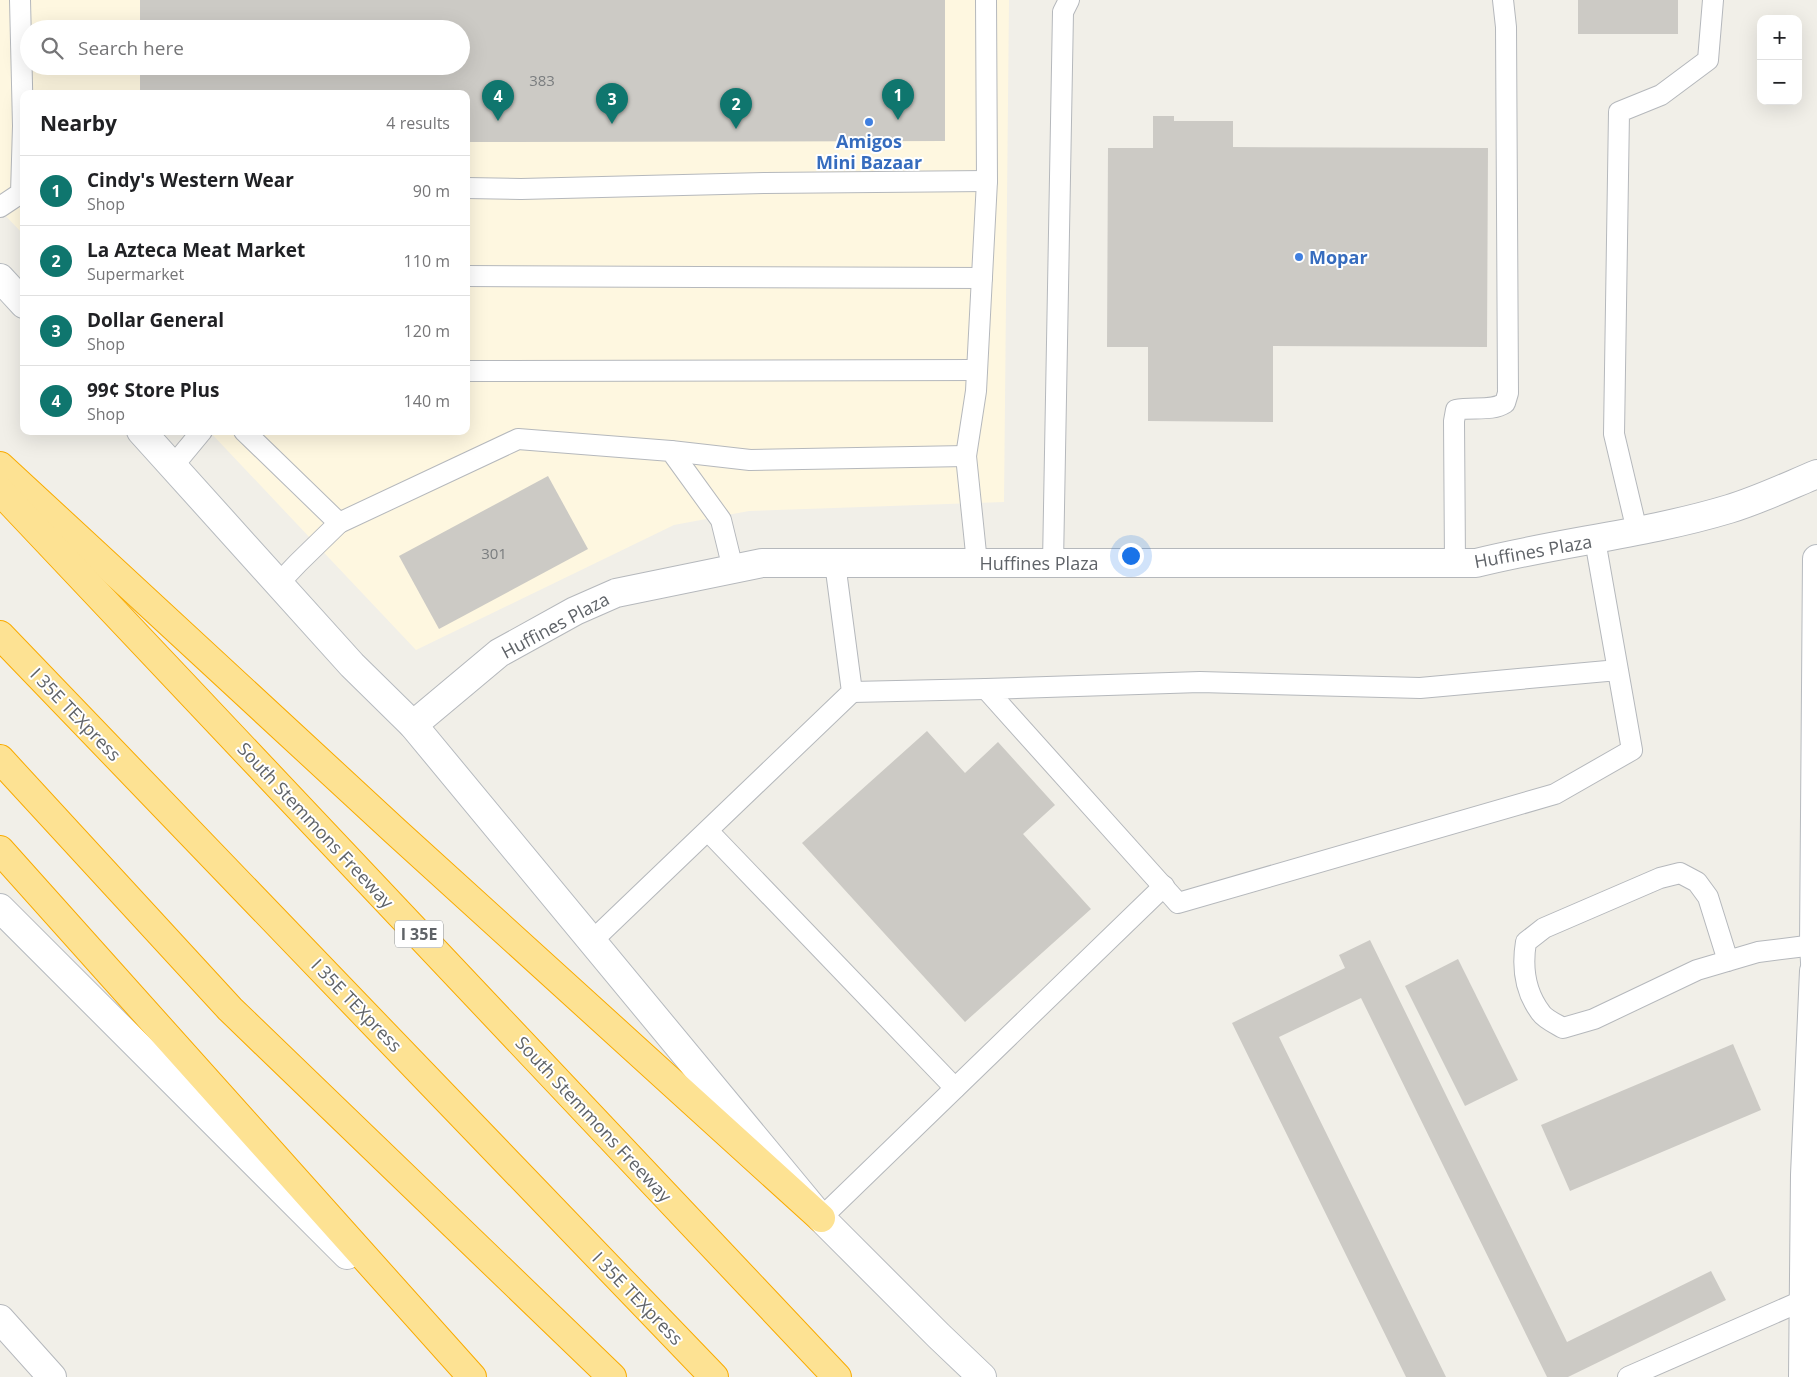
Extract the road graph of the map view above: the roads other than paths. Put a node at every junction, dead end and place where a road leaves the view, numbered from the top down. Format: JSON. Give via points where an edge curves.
{"nodes":[{"id":1,"x":20,"y":0,"type":"edge"},
{"id":2,"x":986,"y":0,"type":"edge"},
{"id":3,"x":1069,"y":0,"type":"edge"},
{"id":4,"x":1503,"y":0,"type":"edge"},
{"id":5,"x":1713,"y":0,"type":"edge"},
{"id":6,"x":20,"y":20,"type":"edge"},
{"id":7,"x":22,"y":75,"type":"edge"},
{"id":8,"x":22,"y":90,"type":"edge"},
{"id":9,"x":987,"y":181,"type":"junction"},
{"id":10,"x":470,"y":188,"type":"edge"},
{"id":11,"x":20,"y":196,"type":"edge"},
{"id":12,"x":0,"y":207,"type":"edge"},
{"id":13,"x":470,"y":276,"type":"edge"},
{"id":14,"x":0,"y":278,"type":"edge"},
{"id":15,"x":982,"y":278,"type":"junction"},
{"id":16,"x":20,"y":300,"type":"edge"},
{"id":17,"x":977,"y":370,"type":"junction"},
{"id":18,"x":470,"y":371,"type":"edge"},
{"id":19,"x":145,"y":435,"type":"edge"},
{"id":20,"x":199,"y":435,"type":"edge"},
{"id":21,"x":248,"y":435,"type":"edge"},
{"id":22,"x":671,"y":451,"type":"junction"},
{"id":23,"x":966,"y":456,"type":"junction"},
{"id":24,"x":0,"y":466,"type":"edge"},
{"id":25,"x":172,"y":466,"type":"junction"},
{"id":26,"x":1817,"y":474,"type":"edge"},
{"id":27,"x":0,"y":491,"type":"edge"},
{"id":28,"x":339,"y":523,"type":"junction"},
{"id":29,"x":1637,"y":531,"type":"junction"},
{"id":30,"x":1595,"y":540,"type":"junction"},
{"id":31,"x":1817,"y":559,"type":"edge"},
{"id":32,"x":835,"y":563,"type":"junction"},
{"id":33,"x":977,"y":563,"type":"junction"},
{"id":34,"x":1053,"y":563,"type":"junction"},
{"id":35,"x":1455,"y":563,"type":"junction"},
{"id":36,"x":733,"y":569,"type":"junction"},
{"id":37,"x":279,"y":583,"type":"junction"},
{"id":38,"x":0,"y":635,"type":"edge"},
{"id":39,"x":1618,"y":670,"type":"junction"},
{"id":40,"x":986,"y":689,"type":"junction"},
{"id":41,"x":852,"y":692,"type":"junction"},
{"id":42,"x":413,"y":726,"type":"junction"},
{"id":43,"x":0,"y":759,"type":"edge"},
{"id":44,"x":708,"y":831,"type":"junction"},
{"id":45,"x":0,"y":850,"type":"edge"},
{"id":46,"x":224,"y":866,"type":"junction"},
{"id":47,"x":1164,"y":886,"type":"junction"},
{"id":48,"x":0,"y":908,"type":"edge"},
{"id":49,"x":592,"y":941,"type":"junction"},
{"id":50,"x":1728,"y":960,"type":"junction"},
{"id":51,"x":1815,"y":960,"type":"edge"},
{"id":52,"x":1817,"y":997,"type":"edge"},
{"id":53,"x":955,"y":1088,"type":"junction"},
{"id":54,"x":821,"y":1218,"type":"junction"},
{"id":55,"x":1804,"y":1300,"type":"junction"},
{"id":56,"x":0,"y":1319,"type":"edge"},
{"id":57,"x":939,"y":1336,"type":"junction"},
{"id":58,"x":52,"y":1377,"type":"edge"},
{"id":59,"x":470,"y":1377,"type":"edge"},
{"id":60,"x":612,"y":1377,"type":"edge"},
{"id":61,"x":690,"y":1377,"type":"edge"},
{"id":62,"x":714,"y":1377,"type":"edge"},
{"id":63,"x":837,"y":1377,"type":"edge"},
{"id":64,"x":972,"y":1377,"type":"edge"},
{"id":65,"x":982,"y":1377,"type":"edge"},
{"id":66,"x":1628,"y":1377,"type":"edge"},
{"id":67,"x":1803,"y":1377,"type":"edge"}],
"edges":[{"from":1,"to":6,"type":"lane"},
{"from":2,"to":9,"type":"lane"},
{"from":3,"to":34,"type":"lane","via":[[1063,12]]},
{"from":4,"to":35,"type":"lane","via":[[1506,27],[1508,393],[1505,403],[1498,408],[1456,410]]},
{"from":5,"to":29,"type":"lane","via":[[1708,60],[1661,95],[1619,112],[1614,434]]},
{"from":7,"to":8,"type":"lane"},
{"from":9,"to":10,"type":"lane"},
{"from":9,"to":15,"type":"lane"},
{"from":11,"to":12,"type":"lane"},
{"from":13,"to":15,"type":"lane"},
{"from":14,"to":16,"type":"main road"},
{"from":15,"to":17,"type":"lane"},
{"from":17,"to":18,"type":"lane"},
{"from":17,"to":23,"type":"lane"},
{"from":19,"to":25,"type":"main road"},
{"from":20,"to":25,"type":"lane"},
{"from":21,"to":28,"type":"lane"},
{"from":22,"to":23,"type":"lane","via":[[750,460]]},
{"from":22,"to":28,"type":"lane","via":[[518,439]]},
{"from":22,"to":36,"type":"lane","via":[[721,520]]},
{"from":23,"to":33,"type":"lane"},
{"from":24,"to":54,"type":"highway"},
{"from":25,"to":37,"type":"main road"},
{"from":26,"to":29,"type":"main road","name":"Huffines Plaza","via":[[1730,509]]},
{"from":27,"to":63,"type":"highway","name":"South Stemmons Freeway","number":"I 35E"},
{"from":28,"to":37,"type":"lane"},
{"from":29,"to":30,"type":"main road","name":"Huffines Plaza"},
{"from":30,"to":35,"type":"main road","name":"Huffines Plaza","via":[[1527,550],[1476,563]]},
{"from":30,"to":39,"type":"lane"},
{"from":31,"to":51,"type":"main road"},
{"from":32,"to":33,"type":"main road","name":"Huffines Plaza"},
{"from":32,"to":36,"type":"main road","name":"Huffines Plaza","via":[[762,563]]},
{"from":32,"to":41,"type":"lane"},
{"from":33,"to":34,"type":"main road","name":"Huffines Plaza"},
{"from":34,"to":35,"type":"main road","name":"Huffines Plaza"},
{"from":36,"to":42,"type":"main road","name":"Huffines Plaza","via":[[616,593],[575,611],[499,653]]},
{"from":37,"to":42,"type":"main road","via":[[352,665]]},
{"from":38,"to":46,"type":"highway","name":"I 35E TEXpress"},
{"from":39,"to":40,"type":"lane","via":[[1420,688],[1200,682]]},
{"from":39,"to":47,"type":"lane","via":[[1632,750],[1555,794],[1178,903]]},
{"from":40,"to":41,"type":"lane"},
{"from":40,"to":47,"type":"lane"},
{"from":41,"to":44,"type":"lane"},
{"from":42,"to":49,"type":"main road"},
{"from":43,"to":60,"type":"highway","via":[[230,1009]]},
{"from":44,"to":49,"type":"lane"},
{"from":44,"to":53,"type":"lane"},
{"from":45,"to":59,"type":"highway"},
{"from":46,"to":61,"type":"highway","via":[[513,1179]]},
{"from":46,"to":62,"type":"highway","name":"I 35E TEXpress"},
{"from":47,"to":53,"type":"lane"},
{"from":48,"to":59,"type":"main road"},
{"from":49,"to":54,"type":"main road"},
{"from":50,"to":50,"type":"lane","via":[[1697,970],[1594,1019],[1563,1028],[1541,1014],[1528,988],[1524,959],[1526,942],[1544,928],[1660,878],[1680,873],[1697,882],[1708,897]]},
{"from":50,"to":51,"type":"lane","via":[[1758,952]]},
{"from":51,"to":52,"type":"main road"},
{"from":51,"to":55,"type":"main road","via":[[1805,1165]]},
{"from":53,"to":54,"type":"lane"},
{"from":54,"to":57,"type":"main road"},
{"from":55,"to":66,"type":"lane"},
{"from":55,"to":67,"type":"main road"},
{"from":56,"to":58,"type":"main road"},
{"from":57,"to":64,"type":"main road"},
{"from":57,"to":65,"type":"main road"}]}
